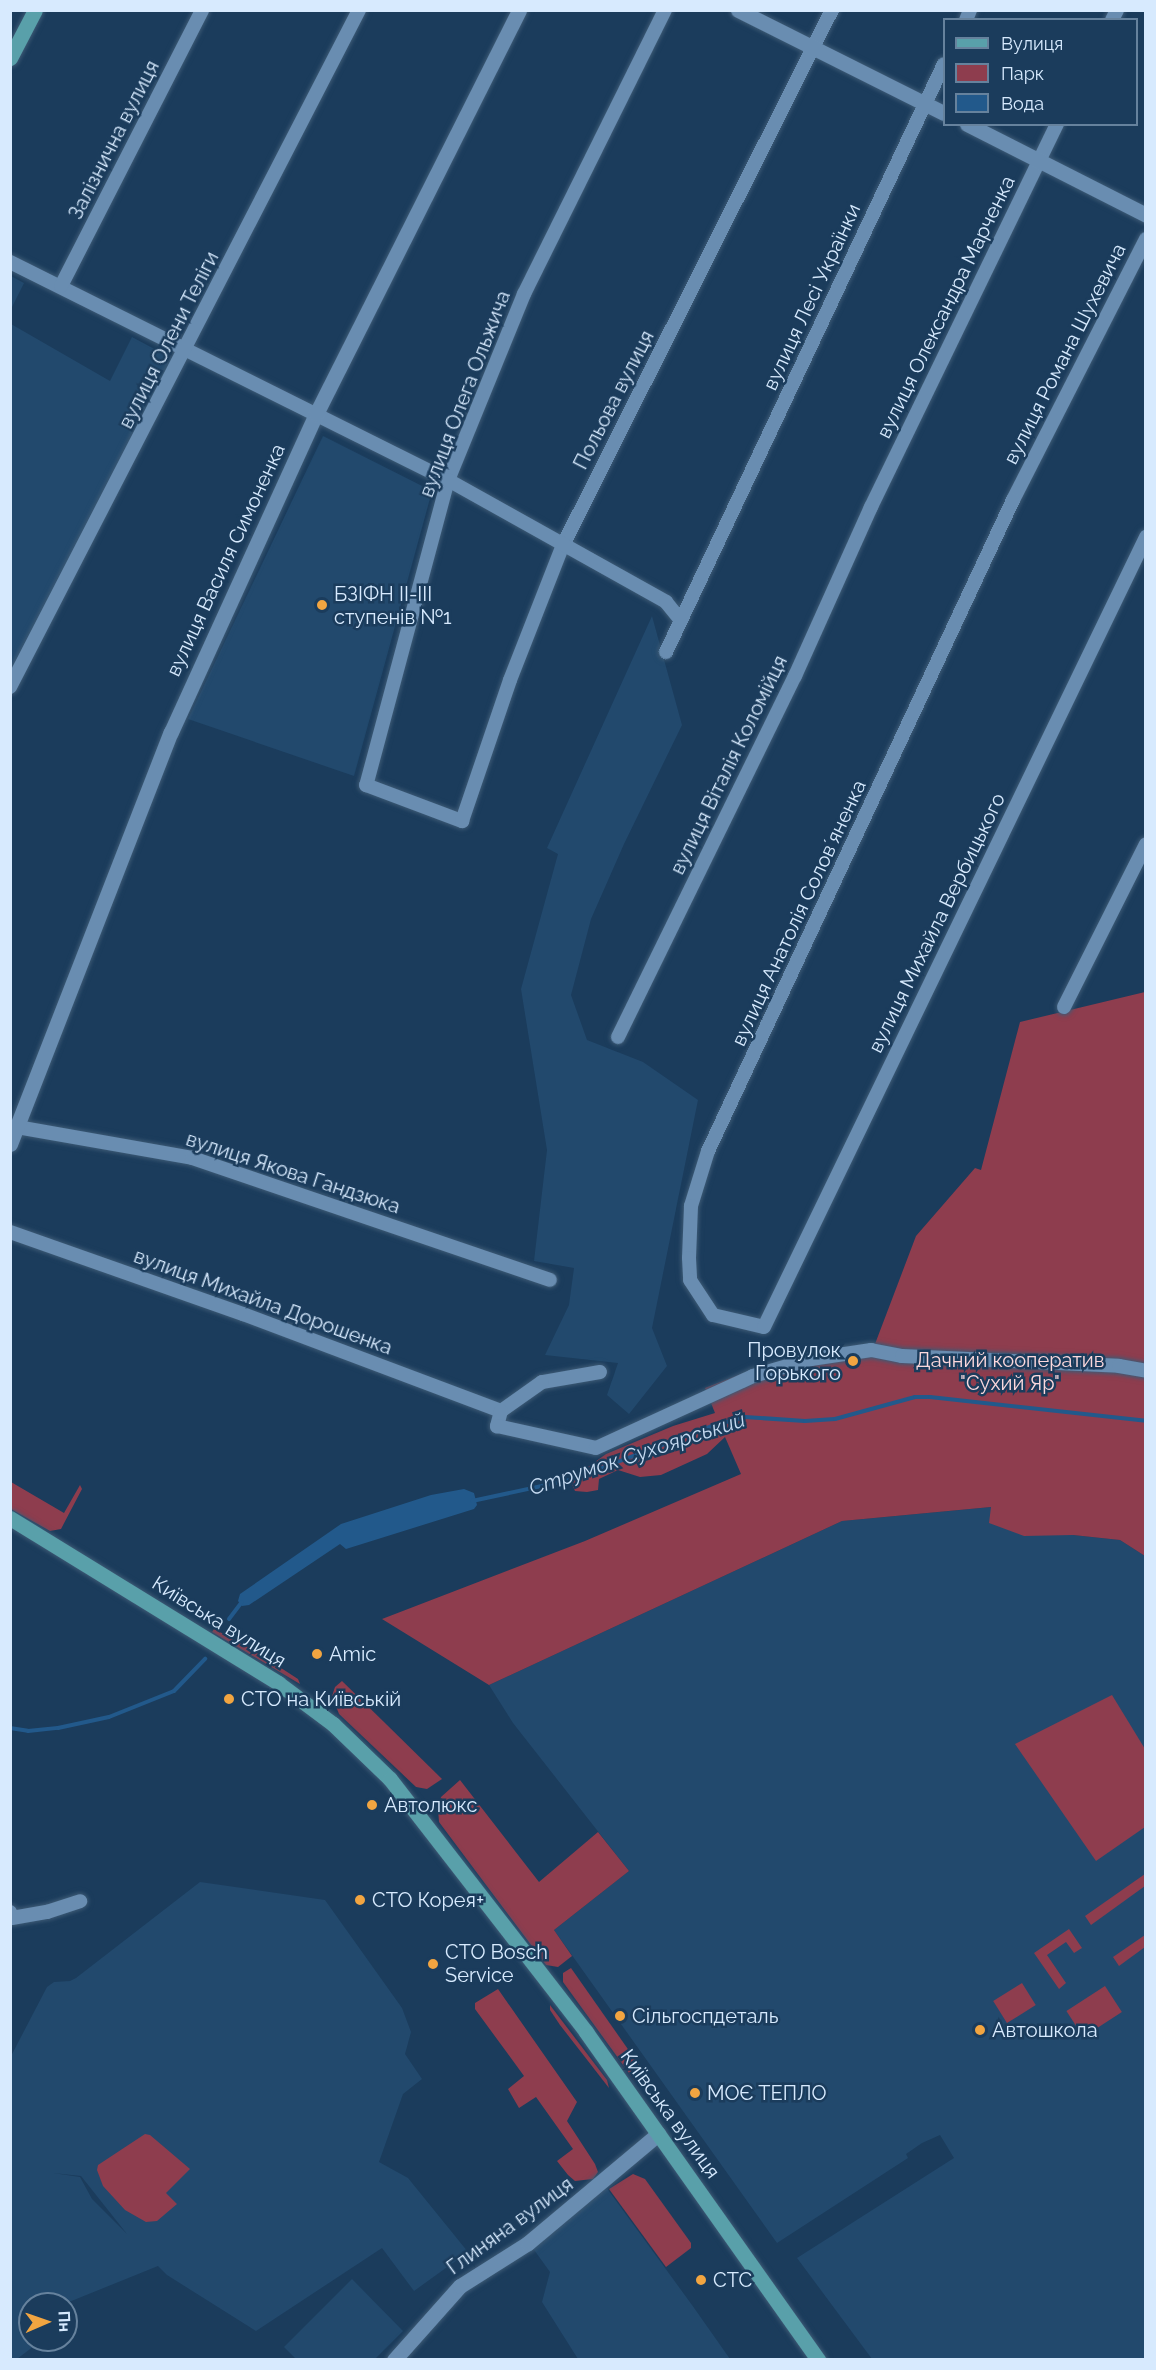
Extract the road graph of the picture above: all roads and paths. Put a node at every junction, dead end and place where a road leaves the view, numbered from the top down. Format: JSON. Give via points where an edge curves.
{"nodes":[{"id":1,"x":35,"y":10,"type":"edge"},
{"id":2,"x":202,"y":10,"type":"edge"},
{"id":3,"x":359,"y":10,"type":"edge"},
{"id":4,"x":519,"y":10,"type":"edge"},
{"id":5,"x":666,"y":10,"type":"edge"},
{"id":6,"x":738,"y":10,"type":"edge"},
{"id":7,"x":832,"y":10,"type":"edge"},
{"id":8,"x":813,"y":48,"type":"junction"},
{"id":9,"x":10,"y":58,"type":"edge"},
{"id":10,"x":943,"y":68,"type":"edge"},
{"id":11,"x":926,"y":104,"type":"junction"},
{"id":12,"x":943,"y":112,"type":"edge"},
{"id":13,"x":971,"y":126,"type":"edge"},
{"id":14,"x":1056,"y":126,"type":"edge"},
{"id":15,"x":1038,"y":160,"type":"junction"},
{"id":16,"x":1146,"y":215,"type":"edge"},
{"id":17,"x":1146,"y":239,"type":"edge"},
{"id":18,"x":10,"y":262,"type":"edge"},
{"id":19,"x":61,"y":286,"type":"junction"},
{"id":20,"x":186,"y":351,"type":"junction"},
{"id":21,"x":316,"y":414,"type":"junction"},
{"id":22,"x":448,"y":480,"type":"junction"},
{"id":23,"x":1020,"y":486,"type":"joint"},
{"id":24,"x":872,"y":507,"type":"joint"},
{"id":25,"x":1146,"y":537,"type":"edge"},
{"id":26,"x":563,"y":545,"type":"junction"},
{"id":27,"x":680,"y":619,"type":"junction"},
{"id":28,"x":666,"y":652,"type":"dead end"},
{"id":29,"x":10,"y":687,"type":"edge"},
{"id":30,"x":462,"y":821,"type":"joint"},
{"id":31,"x":1146,"y":844,"type":"edge"},
{"id":32,"x":1064,"y":1006,"type":"dead end"},
{"id":33,"x":618,"y":1037,"type":"dead end"},
{"id":34,"x":17,"y":1127,"type":"junction"},
{"id":35,"x":10,"y":1144,"type":"edge"},
{"id":36,"x":10,"y":1232,"type":"edge"},
{"id":37,"x":550,"y":1280,"type":"dead end"},
{"id":38,"x":764,"y":1327,"type":"joint"},
{"id":39,"x":1146,"y":1371,"type":"edge"},
{"id":40,"x":600,"y":1372,"type":"dead end"},
{"id":41,"x":501,"y":1411,"type":"junction"},
{"id":42,"x":10,"y":1518,"type":"edge"},
{"id":43,"x":80,"y":1900,"type":"dead end"},
{"id":44,"x":10,"y":1912,"type":"edge"},
{"id":45,"x":658,"y":2134,"type":"junction"},
{"id":46,"x":394,"y":2360,"type":"edge"},
{"id":47,"x":818,"y":2360,"type":"edge"}],
"edges":[{"from":1,"to":9,"type":"main road"},
{"from":2,"to":19,"type":"street","name":"Залізнична вулиця"},
{"from":3,"to":20,"type":"street","name":"вулиця Олени Теліги"},
{"from":4,"to":21,"type":"street","name":"вулиця Василя Симоненка"},
{"from":5,"to":22,"type":"street","name":"вулиця Олега Ольжича","via":[[524,294]]},
{"from":6,"to":8,"type":"street"},
{"from":7,"to":8,"type":"street","name":"Польова вулиця"},
{"from":8,"to":11,"type":"street"},
{"from":8,"to":26,"type":"street","name":"Польова вулиця"},
{"from":10,"to":11,"type":"street","name":"вулиця Лесі Українки"},
{"from":11,"to":12,"type":"street"},
{"from":11,"to":27,"type":"street","name":"вулиця Лесі Українки"},
{"from":13,"to":15,"type":"street"},
{"from":14,"to":15,"type":"street","name":"вулиця Олександра Марченка"},
{"from":15,"to":16,"type":"street"},
{"from":15,"to":24,"type":"street","name":"вулиця Олександра Марченка"},
{"from":17,"to":23,"type":"street","name":"вулиця Романа Шухевича"},
{"from":18,"to":19,"type":"street"},
{"from":19,"to":20,"type":"street"},
{"from":20,"to":21,"type":"street"},
{"from":20,"to":29,"type":"street","name":"вулиця Олени Теліги"},
{"from":21,"to":22,"type":"street"},
{"from":21,"to":34,"type":"street","name":"вулиця Василя Симоненка","via":[[171,732]]},
{"from":22,"to":26,"type":"street"},
{"from":22,"to":30,"type":"street","name":"вулиця Олега Ольжича","via":[[366,785]]},
{"from":23,"to":38,"type":"street","name":"вулиця Анатолія Соловʼяненка","via":[[708,1151],[691,1206],[690,1280],[713,1315]]},
{"from":24,"to":33,"type":"street","name":"вулиця Віталія Коломійця","via":[[795,676]]},
{"from":25,"to":38,"type":"street","name":"вулиця Михайла Вербицького"},
{"from":26,"to":27,"type":"street","via":[[666,602]]},
{"from":26,"to":30,"type":"street","name":"Польова вулиця","via":[[510,680]]},
{"from":27,"to":28,"type":"street","name":"вулиця Лесі Українки"},
{"from":31,"to":32,"type":"street"},
{"from":34,"to":35,"type":"street","name":"вулиця Василя Симоненка"},
{"from":34,"to":37,"type":"street","name":"вулиця Якова Гандзюка","via":[[192,1158]]},
{"from":36,"to":41,"type":"street","name":"вулиця Михайла Дорошенка"},
{"from":39,"to":41,"type":"street","via":[[1119,1366],[902,1356],[872,1350],[811,1359],[753,1376],[596,1448],[497,1426]]},
{"from":40,"to":41,"type":"street","via":[[542,1382]]},
{"from":42,"to":45,"type":"main road","name":"Київська вулиця","via":[[278,1683],[362,1750],[450,1853]]},
{"from":43,"to":44,"type":"street","via":[[47,1912],[12,1918]]},
{"from":45,"to":46,"type":"street","name":"Глиняна вулиця","via":[[528,2243],[460,2286]]},
{"from":45,"to":47,"type":"main road","name":"Київська вулиця"}]}
